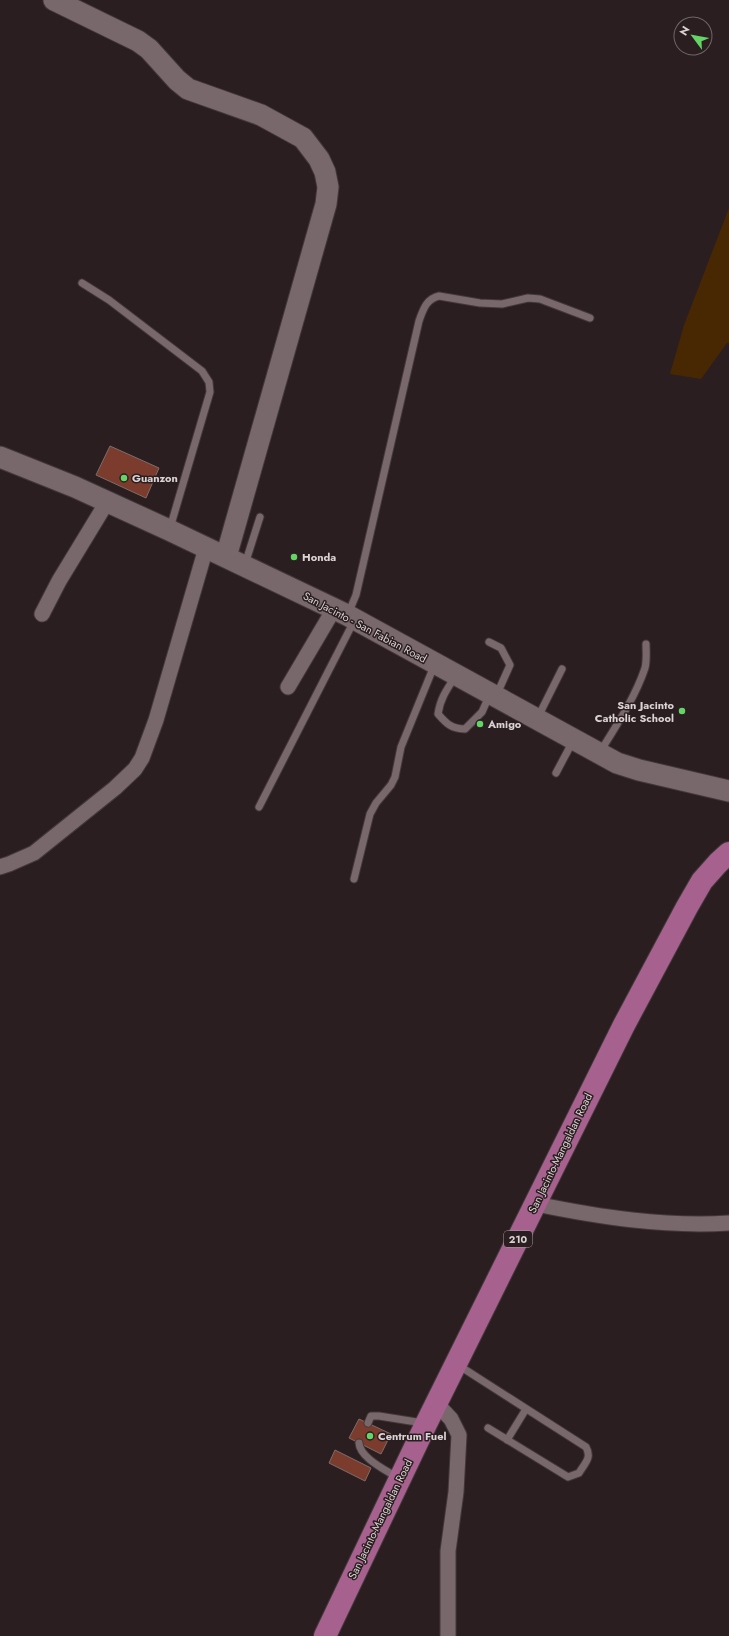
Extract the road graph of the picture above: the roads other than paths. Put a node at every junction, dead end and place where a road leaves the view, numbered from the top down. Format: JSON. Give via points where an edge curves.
{"nodes":[{"id":1,"x":54,"y":0,"type":"edge"},
{"id":2,"x":82,"y":283,"type":"dead end"},
{"id":3,"x":590,"y":318,"type":"dead end"},
{"id":4,"x":0,"y":457,"type":"edge"},
{"id":5,"x":107,"y":502,"type":"junction"},
{"id":6,"x":260,"y":517,"type":"dead end"},
{"id":7,"x":169,"y":530,"type":"junction"},
{"id":8,"x":206,"y":548,"type":"junction"},
{"id":9,"x":235,"y":562,"type":"junction"},
{"id":10,"x":42,"y":614,"type":"dead end"},
{"id":11,"x":345,"y":615,"type":"junction"},
{"id":12,"x":489,"y":642,"type":"dead end"},
{"id":13,"x":646,"y":644,"type":"dead end"},
{"id":14,"x":435,"y":664,"type":"junction"},
{"id":15,"x":562,"y":669,"type":"dead end"},
{"id":16,"x":456,"y":675,"type":"junction"},
{"id":17,"x":288,"y":687,"type":"dead end"},
{"id":18,"x":513,"y":705,"type":"junction"},
{"id":19,"x":574,"y":740,"type":"junction"},
{"id":20,"x":599,"y":754,"type":"junction"},
{"id":21,"x":556,"y":772,"type":"dead end"},
{"id":22,"x":729,"y":791,"type":"edge"},
{"id":23,"x":259,"y":807,"type":"dead end"},
{"id":24,"x":729,"y":853,"type":"edge"},
{"id":25,"x":0,"y":867,"type":"edge"},
{"id":26,"x":354,"y":879,"type":"dead end"},
{"id":27,"x":536,"y":1204,"type":"junction"},
{"id":28,"x":729,"y":1223,"type":"edge"},
{"id":29,"x":456,"y":1364,"type":"junction"},
{"id":30,"x":436,"y":1403,"type":"junction"},
{"id":31,"x":526,"y":1409,"type":"junction"},
{"id":32,"x":368,"y":1423,"type":"dead end"},
{"id":33,"x":426,"y":1424,"type":"junction"},
{"id":34,"x":488,"y":1428,"type":"dead end"},
{"id":35,"x":507,"y":1440,"type":"junction"},
{"id":36,"x":359,"y":1443,"type":"dead end"},
{"id":37,"x":400,"y":1479,"type":"junction"},
{"id":38,"x":324,"y":1636,"type":"edge"},
{"id":39,"x":448,"y":1636,"type":"edge"}],
"edges":[{"from":1,"to":9,"type":"street","via":[[138,41],[188,89],[261,115],[303,138],[319,159],[325,172],[328,187],[326,204]]},
{"from":2,"to":7,"type":"lane","via":[[109,300],[202,371],[209,382],[210,392]]},
{"from":3,"to":11,"type":"lane","via":[[528,298],[502,304],[439,296],[428,302],[419,321],[356,595]]},
{"from":4,"to":5,"type":"street","name":"San Jacinto - San Fabian Road"},
{"from":5,"to":7,"type":"street","name":"San Jacinto - San Fabian Road"},
{"from":5,"to":10,"type":"street"},
{"from":6,"to":9,"type":"lane"},
{"from":7,"to":8,"type":"street","name":"San Jacinto - San Fabian Road"},
{"from":8,"to":9,"type":"street","name":"San Jacinto - San Fabian Road"},
{"from":8,"to":25,"type":"street","via":[[156,720],[142,758],[135,769],[47,844],[34,853]]},
{"from":9,"to":11,"type":"street","name":"San Jacinto - San Fabian Road"},
{"from":11,"to":14,"type":"street","name":"San Jacinto - San Fabian Road"},
{"from":11,"to":17,"type":"street"},
{"from":11,"to":23,"type":"lane"},
{"from":12,"to":18,"type":"lane","via":[[501,648],[510,665]]},
{"from":13,"to":20,"type":"lane","via":[[645,666],[641,676]]},
{"from":14,"to":16,"type":"street","name":"San Jacinto - San Fabian Road"},
{"from":14,"to":26,"type":"lane","via":[[401,747],[395,777],[370,814]]},
{"from":15,"to":18,"type":"lane"},
{"from":16,"to":18,"type":"street","name":"San Jacinto - San Fabian Road"},
{"from":16,"to":18,"type":"lane","via":[[438,709],[438,714],[449,726],[465,729],[482,712]]},
{"from":18,"to":19,"type":"street","name":"San Jacinto - San Fabian Road"},
{"from":19,"to":20,"type":"street","name":"San Jacinto - San Fabian Road"},
{"from":19,"to":21,"type":"lane"},
{"from":20,"to":22,"type":"street","name":"San Jacinto - San Fabian Road","via":[[639,770]]},
{"from":24,"to":27,"type":"main road","name":"San Jacinto-Mangaldan Road","number":"210","via":[[702,882],[693,906],[624,1025]]},
{"from":27,"to":28,"type":"street","via":[[650,1222]]},
{"from":27,"to":29,"type":"main road","name":"San Jacinto-Mangaldan Road","number":"210"},
{"from":29,"to":30,"type":"main road","name":"San Jacinto-Mangaldan Road","number":"210"},
{"from":29,"to":31,"type":"lane"},
{"from":30,"to":33,"type":"main road","name":"San Jacinto-Mangaldan Road","number":"210"},
{"from":30,"to":39,"type":"street","via":[[451,1419],[459,1435],[456,1492],[448,1551]]},
{"from":31,"to":35,"type":"lane"},
{"from":31,"to":35,"type":"lane","via":[[586,1447],[589,1457],[579,1473],[568,1477]]},
{"from":32,"to":33,"type":"lane","via":[[372,1416],[379,1416]]},
{"from":33,"to":37,"type":"main road","name":"San Jacinto-Mangaldan Road","number":"210"},
{"from":34,"to":35,"type":"lane"},
{"from":36,"to":37,"type":"lane","via":[[363,1455]]},
{"from":37,"to":38,"type":"main road","name":"San Jacinto-Mangaldan Road","number":"210"}]}
